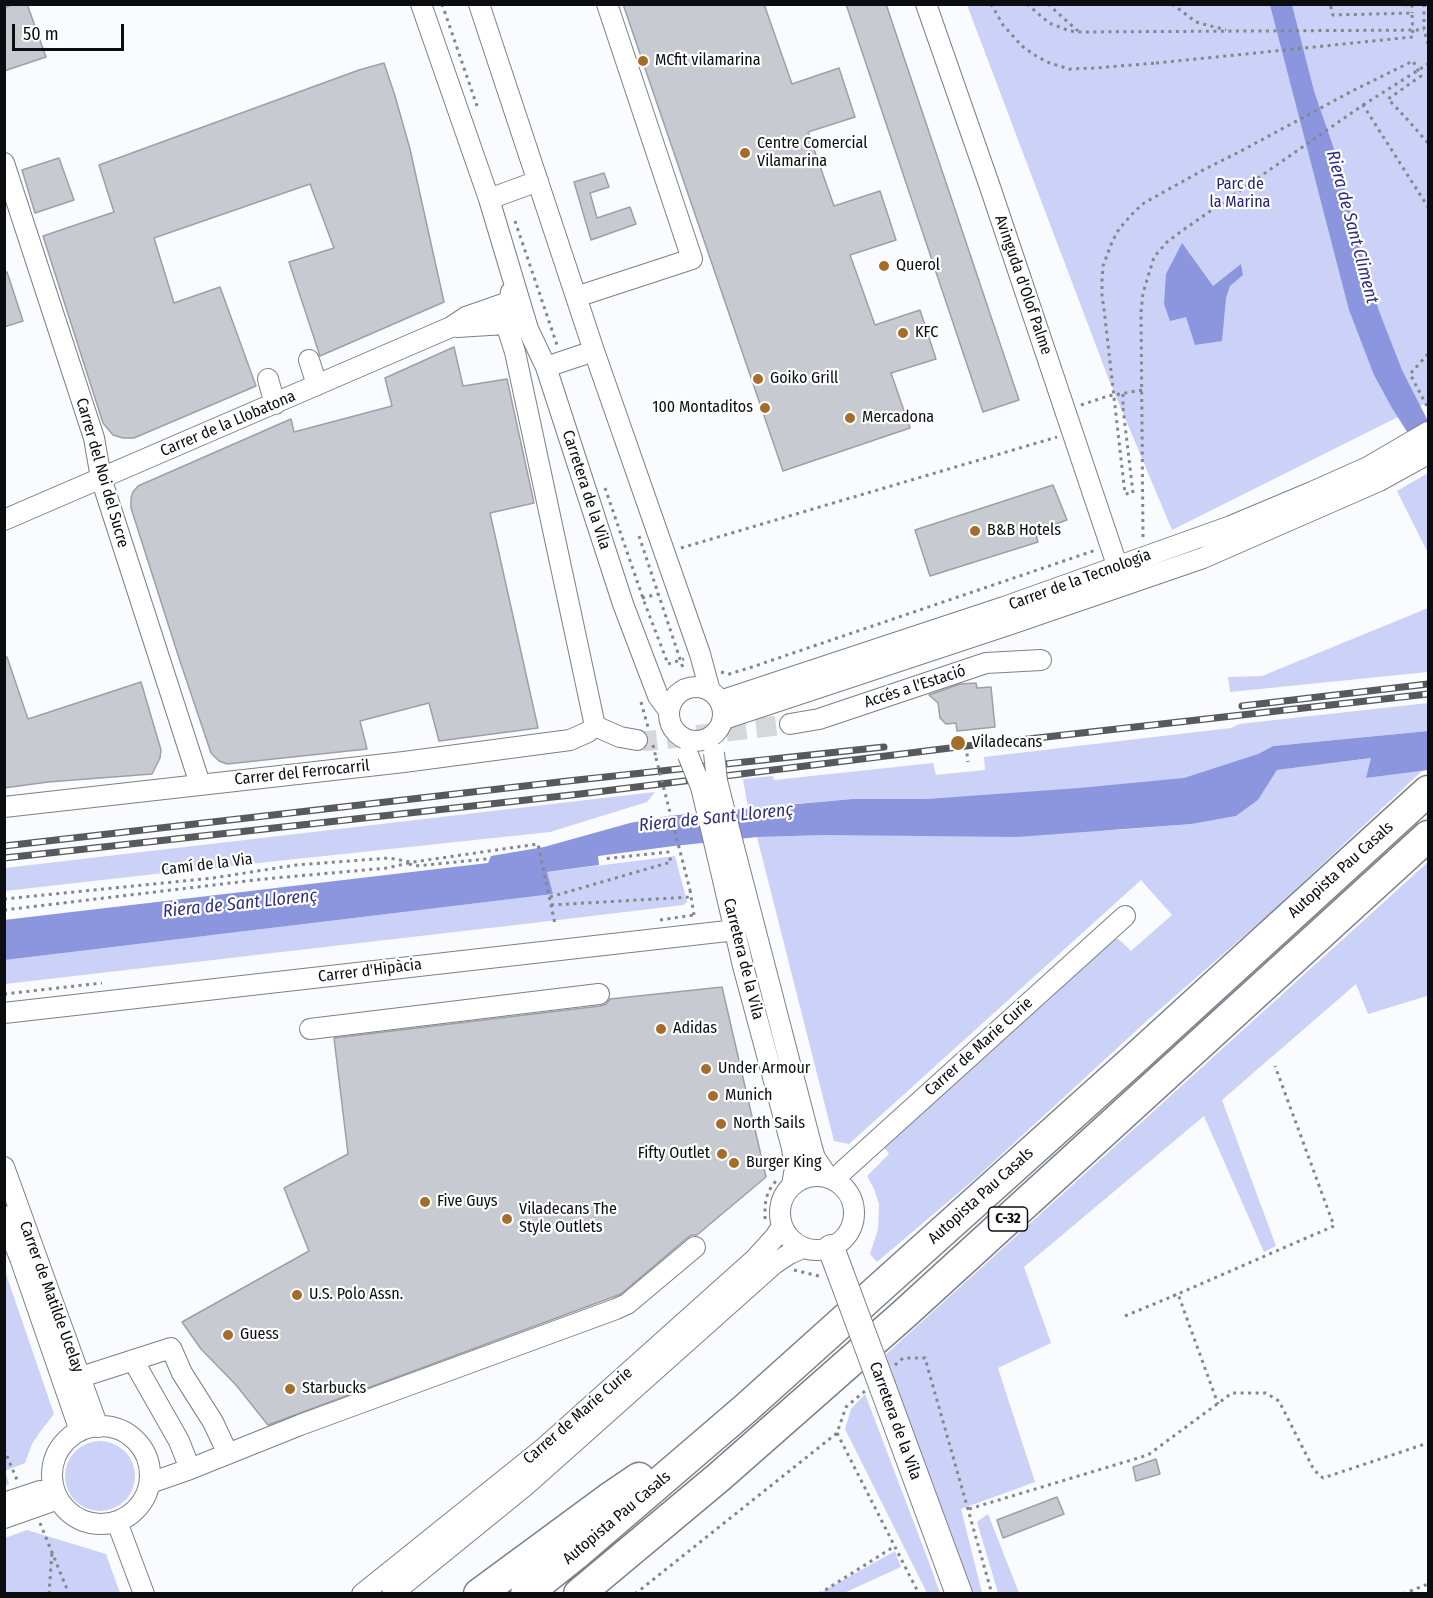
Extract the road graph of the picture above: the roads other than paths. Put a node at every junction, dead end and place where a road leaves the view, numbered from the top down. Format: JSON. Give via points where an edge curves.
{"nodes":[{"id":1,"x":421,"y":4,"type":"edge"},
{"id":2,"x":478,"y":4,"type":"edge"},
{"id":3,"x":607,"y":4,"type":"edge"},
{"id":4,"x":926,"y":4,"type":"edge"},
{"id":5,"x":4,"y":163,"type":"edge"},
{"id":6,"x":538,"y":181,"type":"junction"},
{"id":7,"x":497,"y":196,"type":"junction"},
{"id":8,"x":513,"y":279,"type":"junction"},
{"id":9,"x":576,"y":297,"type":"junction"},
{"id":10,"x":509,"y":302,"type":"junction"},
{"id":11,"x":506,"y":324,"type":"junction"},
{"id":12,"x":451,"y":327,"type":"junction"},
{"id":13,"x":528,"y":329,"type":"junction"},
{"id":14,"x":594,"y":351,"type":"junction"},
{"id":15,"x":309,"y":360,"type":"dead end"},
{"id":16,"x":554,"y":364,"type":"junction"},
{"id":17,"x":268,"y":379,"type":"dead end"},
{"id":18,"x":317,"y":385,"type":"junction"},
{"id":19,"x":274,"y":404,"type":"junction"},
{"id":20,"x":1428,"y":432,"type":"edge"},
{"id":21,"x":1428,"y":454,"type":"edge"},
{"id":22,"x":1374,"y":474,"type":"junction"},
{"id":23,"x":101,"y":478,"type":"junction"},
{"id":24,"x":4,"y":520,"type":"edge"},
{"id":25,"x":1117,"y":566,"type":"junction"},
{"id":26,"x":1041,"y":660,"type":"dead end"},
{"id":27,"x":718,"y":703,"type":"junction"},
{"id":28,"x":669,"y":711,"type":"junction"},
{"id":29,"x":790,"y":724,"type":"tunnel mouth"},
{"id":30,"x":596,"y":726,"type":"junction"},
{"id":31,"x":679,"y":735,"type":"junction"},
{"id":32,"x":637,"y":740,"type":"tunnel mouth"},
{"id":33,"x":713,"y":744,"type":"junction"},
{"id":34,"x":200,"y":784,"type":"junction"},
{"id":35,"x":1428,"y":791,"type":"edge"},
{"id":36,"x":4,"y":807,"type":"edge"},
{"id":37,"x":1428,"y":836,"type":"edge"},
{"id":38,"x":729,"y":865,"type":"junction"},
{"id":39,"x":1125,"y":916,"type":"dead end"},
{"id":40,"x":736,"y":930,"type":"junction"},
{"id":41,"x":599,"y":994,"type":"dead end"},
{"id":42,"x":5,"y":1013,"type":"edge"},
{"id":43,"x":310,"y":1029,"type":"dead end"},
{"id":44,"x":4,"y":1167,"type":"edge"},
{"id":45,"x":832,"y":1179,"type":"junction"},
{"id":46,"x":784,"y":1183,"type":"junction"},
{"id":47,"x":4,"y":1194,"type":"edge"},
{"id":48,"x":11,"y":1220,"type":"edge"},
{"id":49,"x":773,"y":1226,"type":"junction"},
{"id":50,"x":695,"y":1246,"type":"dead end"},
{"id":51,"x":803,"y":1248,"type":"junction"},
{"id":52,"x":831,"y":1248,"type":"junction"},
{"id":53,"x":133,"y":1360,"type":"junction"},
{"id":54,"x":81,"y":1377,"type":"junction"},
{"id":55,"x":745,"y":1409,"type":"junction"},
{"id":56,"x":89,"y":1429,"type":"junction"},
{"id":57,"x":228,"y":1454,"type":"junction"},
{"id":58,"x":190,"y":1469,"type":"junction"},
{"id":59,"x":150,"y":1483,"type":"junction"},
{"id":60,"x":56,"y":1493,"type":"junction"},
{"id":61,"x":4,"y":1503,"type":"edge"},
{"id":62,"x":4,"y":1518,"type":"edge"},
{"id":63,"x":117,"y":1522,"type":"junction"},
{"id":64,"x":144,"y":1593,"type":"edge"},
{"id":65,"x":362,"y":1593,"type":"edge"},
{"id":66,"x":392,"y":1593,"type":"edge"},
{"id":67,"x":479,"y":1593,"type":"edge"},
{"id":68,"x":526,"y":1593,"type":"edge"},
{"id":69,"x":579,"y":1593,"type":"edge"},
{"id":70,"x":959,"y":1593,"type":"edge"}],
"edges":[{"from":1,"to":7,"type":"street","name":"Carretera de la Vila"},
{"from":2,"to":6,"type":"street"},
{"from":3,"to":9,"type":"street","via":[[692,259]]},
{"from":4,"to":25,"type":"street","name":"Avinguda d'Olof Palme"},
{"from":5,"to":23,"type":"street","name":"Carrer del Noi del Sucre","via":[[94,438]]},
{"from":6,"to":7,"type":"street"},
{"from":6,"to":9,"type":"street"},
{"from":7,"to":8,"type":"street","name":"Carretera de la Vila"},
{"from":8,"to":10,"type":"street"},
{"from":8,"to":13,"type":"street","name":"Carretera de la Vila"},
{"from":9,"to":14,"type":"street"},
{"from":10,"to":11,"type":"street"},
{"from":10,"to":12,"type":"street","name":"Carrer de la Llobatona","via":[[466,317]]},
{"from":11,"to":12,"type":"street","name":"Carrer de la Llobatona"},
{"from":11,"to":13,"type":"street","name":"Carrer de la Llobatona"},
{"from":11,"to":30,"type":"street"},
{"from":12,"to":18,"type":"street","name":"Carrer de la Llobatona"},
{"from":13,"to":16,"type":"street","name":"Carretera de la Vila"},
{"from":14,"to":16,"type":"street"},
{"from":14,"to":27,"type":"street"},
{"from":15,"to":18,"type":"street"},
{"from":16,"to":28,"type":"street","name":"Carretera de la Vila","via":[[623,604],[658,696]]},
{"from":17,"to":19,"type":"street"},
{"from":18,"to":19,"type":"street","name":"Carrer de la Llobatona"},
{"from":19,"to":23,"type":"street","name":"Carrer de la Llobatona"},
{"from":20,"to":22,"type":"street","name":"Carrer de la Tecnologia"},
{"from":21,"to":22,"type":"street","name":"Carrer de la Tecnologia"},
{"from":22,"to":25,"type":"street","name":"Carrer de la Tecnologia","via":[[1312,492]]},
{"from":22,"to":27,"type":"street","name":"Carrer de la Tecnologia","via":[[1203,558],[1011,624]]},
{"from":23,"to":24,"type":"street","name":"Carrer de la Llobatona"},
{"from":23,"to":34,"type":"street","name":"Carrer del Noi del Sucre"},
{"from":25,"to":27,"type":"street","name":"Carrer de la Tecnologia"},
{"from":26,"to":29,"type":"street","name":"Accés a l'Estació","via":[[986,663],[819,719]]},
{"from":27,"to":28,"type":"street","via":[[700,687],[679,693]]},
{"from":27,"to":33,"type":"street","via":[[718,730]]},
{"from":28,"to":31,"type":"street","via":[[671,725]]},
{"from":30,"to":32,"type":"street"},
{"from":30,"to":34,"type":"street","name":"Carrer del Ferrocarril","via":[[570,740]]},
{"from":31,"to":33,"type":"street","via":[[686,740]]},
{"from":31,"to":38,"type":"street","name":"Carretera de la Vila","bridge":true},
{"from":33,"to":38,"type":"street","name":"Carretera de la Vila","bridge":true},
{"from":34,"to":36,"type":"street","name":"Carrer del Ferrocarril"},
{"from":35,"to":55,"type":"highway","name":"Autopista Pau Casals","number":"C-32"},
{"from":37,"to":69,"type":"highway","name":"Autopista Pau Casals","number":"C-32","via":[[903,1316]]},
{"from":38,"to":40,"type":"street","name":"Carretera de la Vila"},
{"from":38,"to":45,"type":"street","name":"Carretera de la Vila","via":[[815,1158]]},
{"from":39,"to":45,"type":"street","name":"Carrer de Marie Curie"},
{"from":40,"to":42,"type":"street","name":"Carrer d'Hipàcia"},
{"from":40,"to":46,"type":"street","name":"Carretera de la Vila","via":[[792,1148],[795,1168]]},
{"from":41,"to":43,"type":"street"},
{"from":44,"to":48,"type":"street","name":"Carrer de Matilde Ucelay"},
{"from":45,"to":46,"type":"street","via":[[805,1177]]},
{"from":45,"to":52,"type":"street","via":[[849,1193],[854,1211],[851,1229]]},
{"from":46,"to":49,"type":"street","via":[[786,1192]]},
{"from":47,"to":48,"type":"street"},
{"from":48,"to":54,"type":"street","name":"Carrer de Matilde Ucelay"},
{"from":48,"to":56,"type":"street","name":"Carrer de Matilde Ucelay","via":[[20,1258]]},
{"from":49,"to":51,"type":"street"},
{"from":49,"to":65,"type":"street","name":"Carrer de Marie Curie","via":[[775,1237],[755,1259],[545,1447]]},
{"from":50,"to":57,"type":"street","via":[[627,1304]]},
{"from":51,"to":52,"type":"street"},
{"from":51,"to":66,"type":"street","name":"Carrer de Marie Curie","via":[[774,1264],[525,1486]]},
{"from":52,"to":70,"type":"main road","name":"Carretera de la Vila","bridge":true,"via":[[832,1275],[883,1380]]},
{"from":53,"to":54,"type":"street"},
{"from":53,"to":57,"type":"street","via":[[171,1348]]},
{"from":53,"to":58,"type":"street","via":[[179,1441]]},
{"from":54,"to":56,"type":"street","name":"Carrer de Matilde Ucelay"},
{"from":55,"to":67,"type":"highway","via":[[608,1499]]},
{"from":55,"to":68,"type":"highway","name":"Autopista Pau Casals","number":"C-32"},
{"from":56,"to":59,"type":"street","via":[[113,1428],[137,1442],[148,1461]]},
{"from":56,"to":60,"type":"street","via":[[66,1441],[57,1455],[52,1470]]},
{"from":57,"to":58,"type":"street"},
{"from":58,"to":59,"type":"street"},
{"from":59,"to":63,"type":"street","via":[[133,1513]]},
{"from":60,"to":61,"type":"street"},
{"from":60,"to":62,"type":"street"},
{"from":60,"to":63,"type":"street","via":[[66,1510],[77,1518],[90,1523]]},
{"from":63,"to":64,"type":"street"}]}
